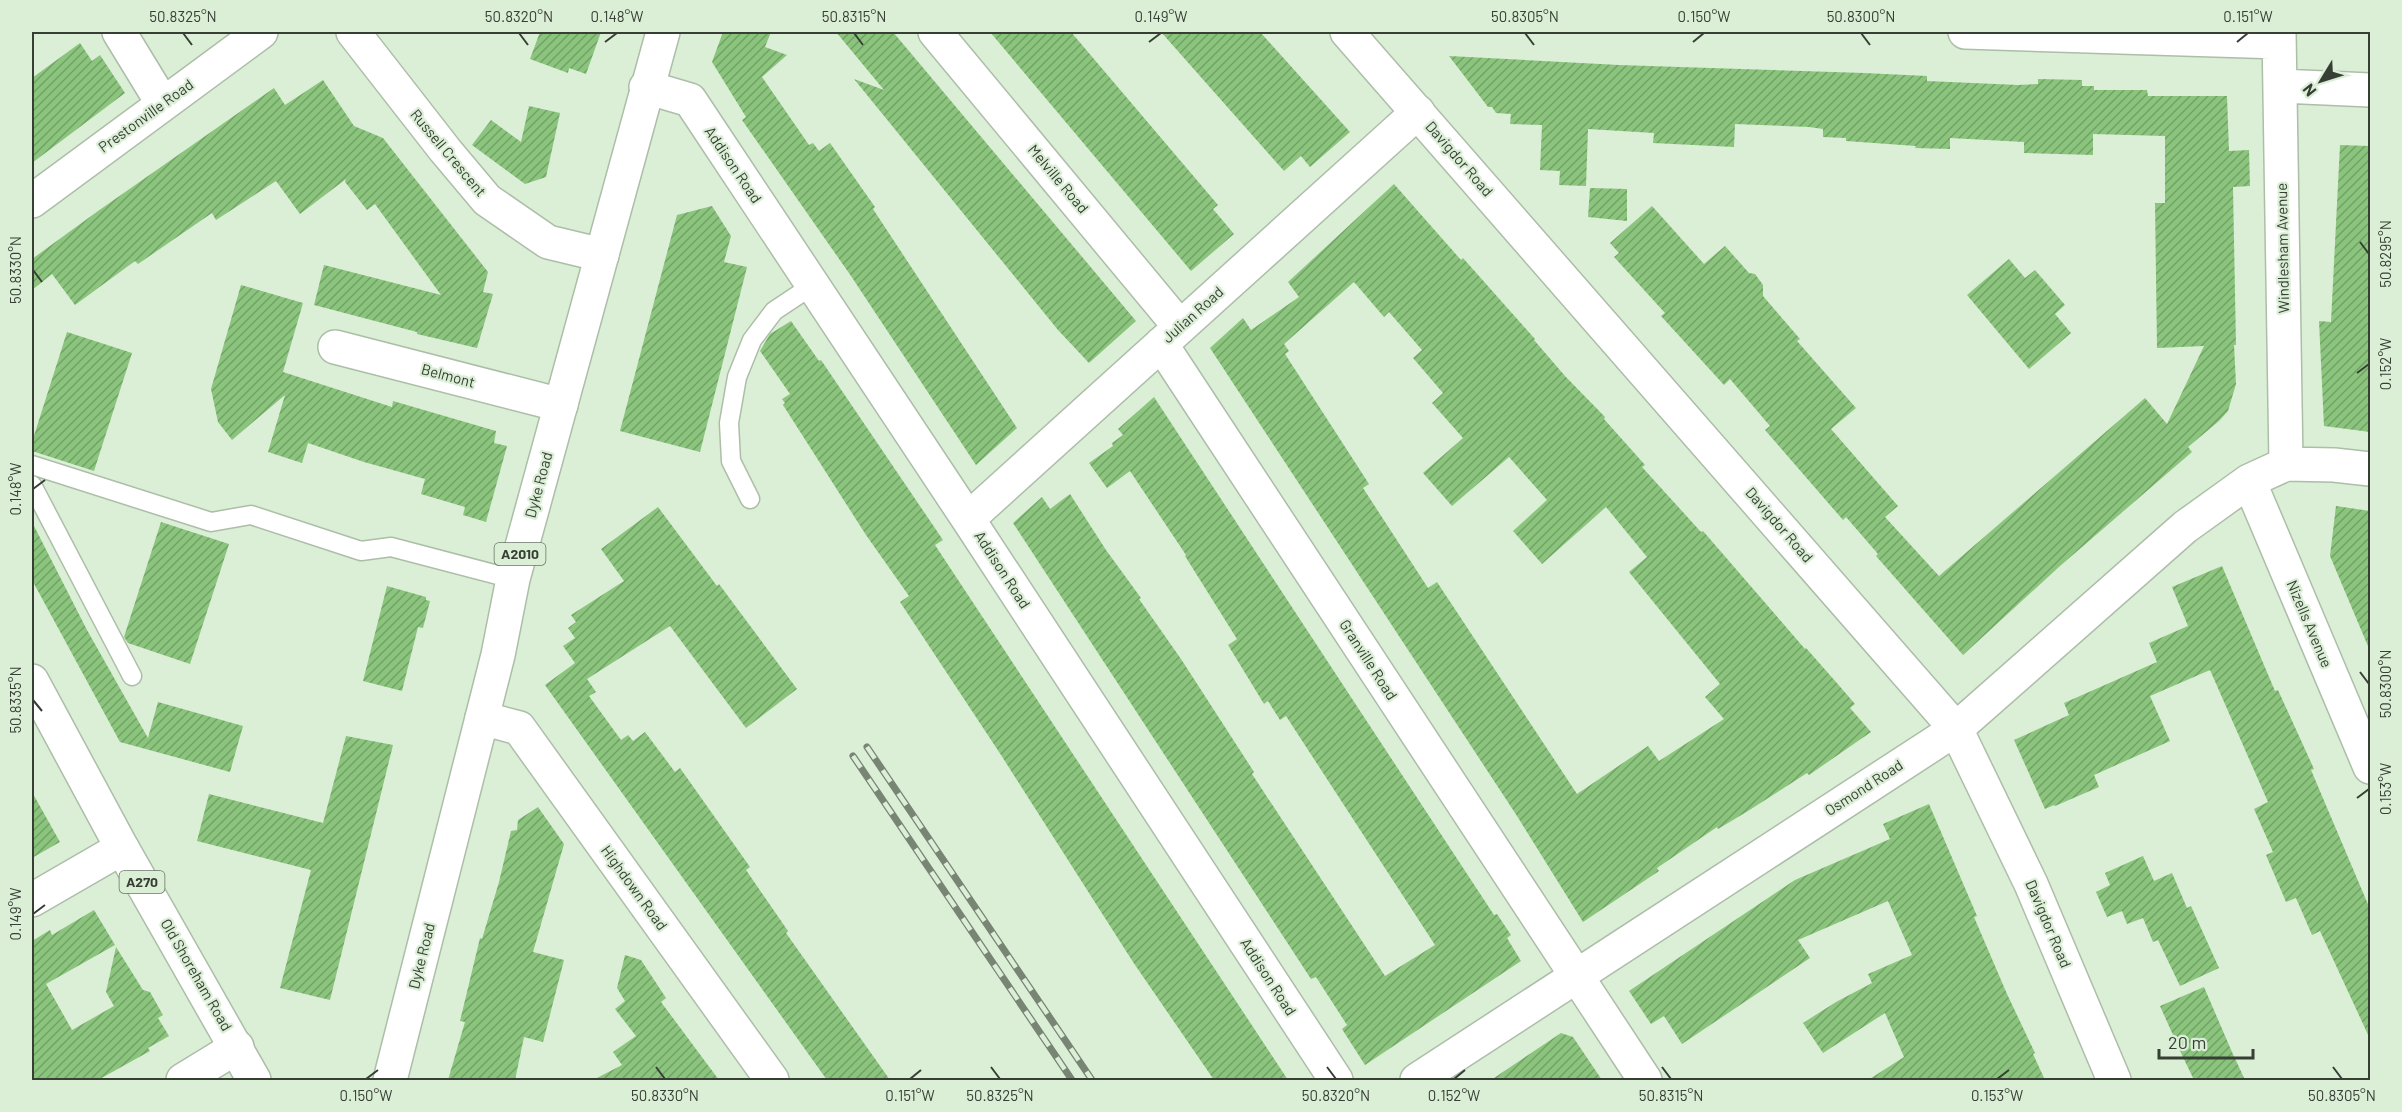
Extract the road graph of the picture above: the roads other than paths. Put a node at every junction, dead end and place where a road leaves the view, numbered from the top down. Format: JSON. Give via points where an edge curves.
{"nodes":[{"id":1,"x":119,"y":32,"type":"edge"},
{"id":2,"x":261,"y":32,"type":"edge"},
{"id":3,"x":353,"y":32,"type":"edge"},
{"id":4,"x":663,"y":32,"type":"edge"},
{"id":5,"x":935,"y":32,"type":"edge"},
{"id":6,"x":1347,"y":32,"type":"edge"},
{"id":7,"x":1965,"y":32,"type":"edge"},
{"id":8,"x":2279,"y":37,"type":"edge"},
{"id":9,"x":2280,"y":86,"type":"junction"},
{"id":10,"x":646,"y":87,"type":"junction"},
{"id":11,"x":2370,"y":90,"type":"edge"},
{"id":12,"x":163,"y":104,"type":"junction"},
{"id":13,"x":1418,"y":112,"type":"junction"},
{"id":14,"x":32,"y":201,"type":"edge"},
{"id":15,"x":602,"y":255,"type":"junction"},
{"id":16,"x":813,"y":285,"type":"junction"},
{"id":17,"x":1170,"y":335,"type":"junction"},
{"id":18,"x":335,"y":347,"type":"dead end"},
{"id":19,"x":561,"y":405,"type":"junction"},
{"id":20,"x":32,"y":465,"type":"edge"},
{"id":21,"x":2286,"y":465,"type":"junction"},
{"id":22,"x":2370,"y":469,"type":"edge"},
{"id":23,"x":2248,"y":481,"type":"junction"},
{"id":24,"x":32,"y":485,"type":"edge"},
{"id":25,"x":750,"y":499,"type":"dead end"},
{"id":26,"x":968,"y":519,"type":"junction"},
{"id":27,"x":513,"y":579,"type":"junction"},
{"id":28,"x":132,"y":676,"type":"dead end"},
{"id":29,"x":32,"y":681,"type":"edge"},
{"id":30,"x":482,"y":718,"type":"junction"},
{"id":31,"x":1956,"y":729,"type":"junction"},
{"id":32,"x":2370,"y":767,"type":"edge"},
{"id":33,"x":122,"y":848,"type":"junction"},
{"id":34,"x":32,"y":900,"type":"edge"},
{"id":35,"x":1576,"y":975,"type":"junction"},
{"id":36,"x":237,"y":1047,"type":"junction"},
{"id":37,"x":183,"y":1080,"type":"edge"},
{"id":38,"x":254,"y":1080,"type":"edge"},
{"id":39,"x":390,"y":1080,"type":"edge"},
{"id":40,"x":772,"y":1080,"type":"edge"},
{"id":41,"x":1336,"y":1080,"type":"edge"},
{"id":42,"x":1417,"y":1080,"type":"edge"},
{"id":43,"x":1645,"y":1080,"type":"edge"},
{"id":44,"x":2114,"y":1080,"type":"edge"}],
"edges":[{"from":1,"to":12,"type":"street"},
{"from":2,"to":12,"type":"street","name":"Prestonville Road"},
{"from":3,"to":15,"type":"street","name":"Russell Crescent","via":[[487,200],[548,242]]},
{"from":4,"to":10,"type":"street","name":"Dyke Road","number":"A2010"},
{"from":5,"to":17,"type":"street","name":"Melville Road"},
{"from":6,"to":13,"type":"street","name":"Davigdor Road"},
{"from":7,"to":8,"type":"street"},
{"from":8,"to":9,"type":"street","name":"Windlesham Avenue"},
{"from":9,"to":11,"type":"street"},
{"from":9,"to":21,"type":"street","name":"Windlesham Avenue"},
{"from":10,"to":15,"type":"street","name":"Dyke Road","number":"A2010"},
{"from":10,"to":16,"type":"street","name":"Addison Road","via":[[690,100]]},
{"from":12,"to":14,"type":"street","name":"Prestonville Road"},
{"from":13,"to":17,"type":"street","name":"Julian Road"},
{"from":13,"to":31,"type":"street","name":"Davigdor Road"},
{"from":15,"to":19,"type":"street","name":"Dyke Road","number":"A2010"},
{"from":16,"to":25,"type":"lane","via":[[774,311],[753,340],[736,377],[729,423],[731,461]]},
{"from":16,"to":26,"type":"street","name":"Addison Road"},
{"from":17,"to":26,"type":"street","name":"Julian Road"},
{"from":17,"to":35,"type":"street","name":"Granville Road"},
{"from":18,"to":19,"type":"street","name":"Belmont"},
{"from":19,"to":27,"type":"street","name":"Dyke Road","number":"A2010"},
{"from":20,"to":27,"type":"lane","via":[[211,522],[252,516],[362,551],[391,548]]},
{"from":21,"to":22,"type":"street"},
{"from":21,"to":23,"type":"street","name":"Osmond Road"},
{"from":23,"to":31,"type":"street","name":"Osmond Road","via":[[2177,534]]},
{"from":23,"to":32,"type":"street","name":"Nizells Avenue"},
{"from":24,"to":28,"type":"lane"},
{"from":26,"to":41,"type":"street","name":"Addison Road"},
{"from":27,"to":30,"type":"street","name":"Dyke Road","number":"A2010"},
{"from":29,"to":33,"type":"street","name":"Old Shoreham Road","number":"A270"},
{"from":30,"to":39,"type":"street","name":"Dyke Road","number":"A2010"},
{"from":30,"to":40,"type":"street","name":"Highdown Road","via":[[519,728]]},
{"from":31,"to":35,"type":"street","name":"Osmond Road"},
{"from":31,"to":44,"type":"street","name":"Davigdor Road","via":[[2031,884]]},
{"from":33,"to":34,"type":"street"},
{"from":33,"to":36,"type":"street","name":"Old Shoreham Road","number":"A270"},
{"from":35,"to":42,"type":"street","name":"Osmond Road"},
{"from":35,"to":43,"type":"street","name":"Granville Road"},
{"from":36,"to":37,"type":"street"},
{"from":36,"to":38,"type":"street","name":"Old Shoreham Road","number":"A270"}]}
